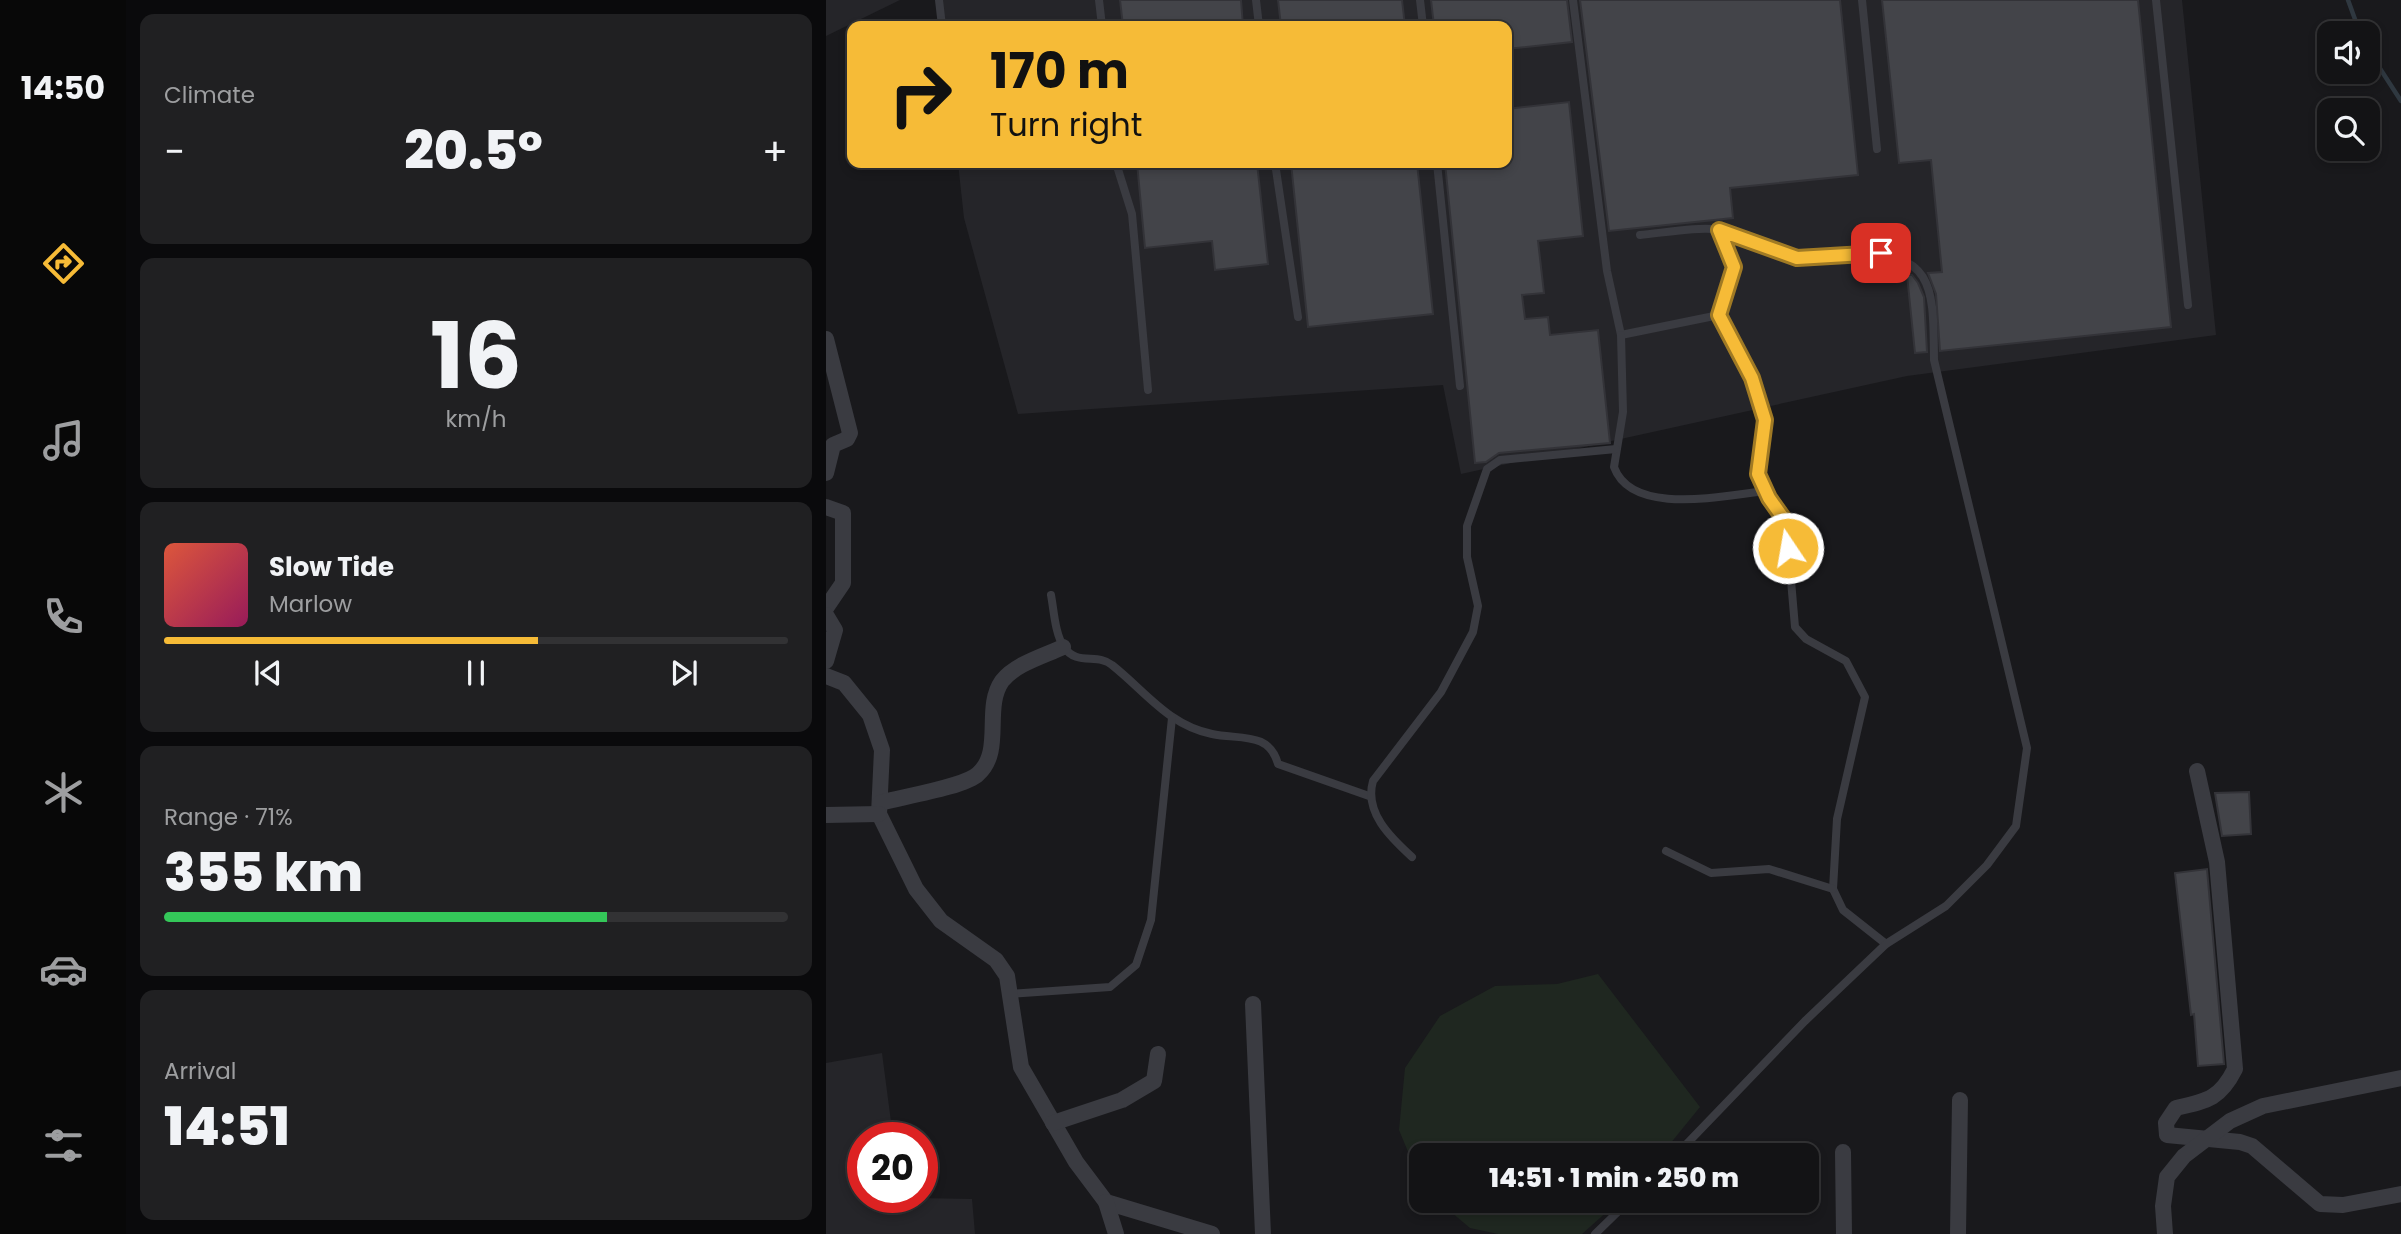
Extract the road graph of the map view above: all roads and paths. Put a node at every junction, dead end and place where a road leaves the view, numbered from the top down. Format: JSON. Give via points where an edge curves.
{"nodes":[{"id":1,"x":939,"y":0,"type":"edge"},
{"id":2,"x":1099,"y":0,"type":"edge"},
{"id":3,"x":1256,"y":0,"type":"edge"},
{"id":4,"x":1420,"y":0,"type":"edge"},
{"id":5,"x":1573,"y":0,"type":"edge"},
{"id":6,"x":1862,"y":0,"type":"edge"},
{"id":7,"x":2156,"y":0,"type":"edge"},
{"id":8,"x":941,"y":21,"type":"edge"},
{"id":9,"x":1101,"y":21,"type":"edge"},
{"id":10,"x":1258,"y":21,"type":"edge"},
{"id":11,"x":1422,"y":21,"type":"edge"},
{"id":12,"x":1877,"y":149,"type":"dead end"},
{"id":13,"x":1118,"y":168,"type":"edge"},
{"id":14,"x":1276,"y":168,"type":"edge"},
{"id":15,"x":1438,"y":168,"type":"edge"},
{"id":16,"x":1719,"y":230,"type":"junction"},
{"id":17,"x":1640,"y":234,"type":"dead end"},
{"id":18,"x":2188,"y":306,"type":"dead end"},
{"id":19,"x":1719,"y":315,"type":"junction"},
{"id":20,"x":1298,"y":317,"type":"dead end"},
{"id":21,"x":1620,"y":335,"type":"junction"},
{"id":22,"x":826,"y":339,"type":"edge"},
{"id":23,"x":1460,"y":386,"type":"dead end"},
{"id":24,"x":1148,"y":390,"type":"dead end"},
{"id":25,"x":1616,"y":449,"type":"junction"},
{"id":26,"x":826,"y":473,"type":"edge"},
{"id":27,"x":1766,"y":491,"type":"junction"},
{"id":28,"x":826,"y":506,"type":"edge"},
{"id":29,"x":1051,"y":595,"type":"dead end"},
{"id":30,"x":826,"y":608,"type":"edge"},
{"id":31,"x":826,"y":615,"type":"edge"},
{"id":32,"x":1063,"y":647,"type":"junction"},
{"id":33,"x":826,"y":661,"type":"edge"},
{"id":34,"x":826,"y":676,"type":"edge"},
{"id":35,"x":1172,"y":718,"type":"junction"},
{"id":36,"x":2197,"y":771,"type":"dead end"},
{"id":37,"x":1369,"y":796,"type":"junction"},
{"id":38,"x":879,"y":808,"type":"junction"},
{"id":39,"x":826,"y":815,"type":"edge"},
{"id":40,"x":1667,"y":850,"type":"dead end"},
{"id":41,"x":1412,"y":856,"type":"dead end"},
{"id":42,"x":1833,"y":889,"type":"junction"},
{"id":43,"x":1886,"y":944,"type":"junction"},
{"id":44,"x":1010,"y":994,"type":"junction"},
{"id":45,"x":1253,"y":1004,"type":"dead end"},
{"id":46,"x":1158,"y":1054,"type":"dead end"},
{"id":47,"x":2401,"y":1078,"type":"edge"},
{"id":48,"x":1960,"y":1100,"type":"dead end"},
{"id":49,"x":1053,"y":1123,"type":"junction"},
{"id":50,"x":2207,"y":1137,"type":"junction"},
{"id":51,"x":1688,"y":1143,"type":"edge"},
{"id":52,"x":1843,"y":1152,"type":"dead end"},
{"id":53,"x":2401,"y":1194,"type":"edge"},
{"id":54,"x":1106,"y":1202,"type":"junction"},
{"id":55,"x":1617,"y":1213,"type":"edge"},
{"id":56,"x":1115,"y":1234,"type":"edge"},
{"id":57,"x":1212,"y":1234,"type":"edge"},
{"id":58,"x":1263,"y":1234,"type":"edge"},
{"id":59,"x":1595,"y":1234,"type":"edge"},
{"id":60,"x":1844,"y":1234,"type":"edge"},
{"id":61,"x":1958,"y":1234,"type":"edge"},
{"id":62,"x":2165,"y":1234,"type":"edge"}],
"edges":[{"from":1,"to":8,"type":"lane"},
{"from":2,"to":9,"type":"lane"},
{"from":3,"to":10,"type":"lane"},
{"from":4,"to":11,"type":"lane"},
{"from":5,"to":21,"type":"lane","via":[[1607,271]]},
{"from":6,"to":12,"type":"lane"},
{"from":7,"to":18,"type":"lane"},
{"from":13,"to":24,"type":"lane","via":[[1132,214]]},
{"from":14,"to":20,"type":"lane"},
{"from":15,"to":23,"type":"lane"},
{"from":16,"to":17,"type":"lane"},
{"from":16,"to":19,"type":"lane","via":[[1734,267]]},
{"from":16,"to":43,"type":"lane","via":[[1797,258],[1881,253],[1912,265],[1932,295],[1934,360],[2027,748],[2015,826],[2008,836],[1987,865],[1946,906]]},
{"from":19,"to":21,"type":"lane"},
{"from":19,"to":27,"type":"lane","via":[[1752,378],[1765,420],[1758,474]]},
{"from":21,"to":25,"type":"lane","via":[[1623,412]]},
{"from":22,"to":26,"type":"street","via":[[850,433],[833,446]]},
{"from":25,"to":27,"type":"lane","via":[[1617,476],[1625,485],[1658,499]]},
{"from":25,"to":37,"type":"lane","via":[[1500,460],[1487,469],[1467,526],[1467,556],[1478,606],[1473,632],[1441,692],[1373,781]]},
{"from":27,"to":42,"type":"lane","via":[[1786,522],[1795,627],[1806,639],[1846,661],[1864,697],[1837,819]]},
{"from":28,"to":30,"type":"street","via":[[844,513],[843,583]]},
{"from":29,"to":32,"type":"lane"},
{"from":31,"to":33,"type":"street","via":[[835,629]]},
{"from":32,"to":35,"type":"lane","via":[[1073,656],[1113,665]]},
{"from":32,"to":38,"type":"street","via":[[1001,682],[995,697],[991,749],[978,774]]},
{"from":34,"to":38,"type":"street","via":[[844,683],[870,715],[882,750]]},
{"from":35,"to":37,"type":"lane","via":[[1213,734],[1259,739],[1275,751],[1278,764]]},
{"from":35,"to":44,"type":"lane","via":[[1151,920],[1136,965],[1110,987]]},
{"from":36,"to":50,"type":"street","via":[[2217,862],[2235,1069],[2224,1090],[2176,1108],[2165,1123],[2167,1135]]},
{"from":37,"to":41,"type":"lane","via":[[1374,812]]},
{"from":38,"to":39,"type":"street"},
{"from":38,"to":44,"type":"street","via":[[916,889],[941,921],[996,960],[1007,976]]},
{"from":40,"to":42,"type":"lane","via":[[1711,873],[1769,869]]},
{"from":42,"to":43,"type":"lane","via":[[1843,910]]},
{"from":43,"to":51,"type":"lane"},
{"from":44,"to":49,"type":"street","via":[[1021,1067]]},
{"from":45,"to":58,"type":"street"},
{"from":46,"to":49,"type":"street","via":[[1154,1081],[1122,1100]]},
{"from":47,"to":50,"type":"street","via":[[2263,1106],[2239,1115]]},
{"from":48,"to":61,"type":"street"},
{"from":49,"to":54,"type":"street"},
{"from":50,"to":53,"type":"street","via":[[2252,1146],[2320,1204],[2343,1205]]},
{"from":50,"to":62,"type":"street","via":[[2167,1177]]},
{"from":52,"to":60,"type":"street"},
{"from":54,"to":56,"type":"street"},
{"from":54,"to":57,"type":"street"},
{"from":55,"to":59,"type":"lane"}]}
